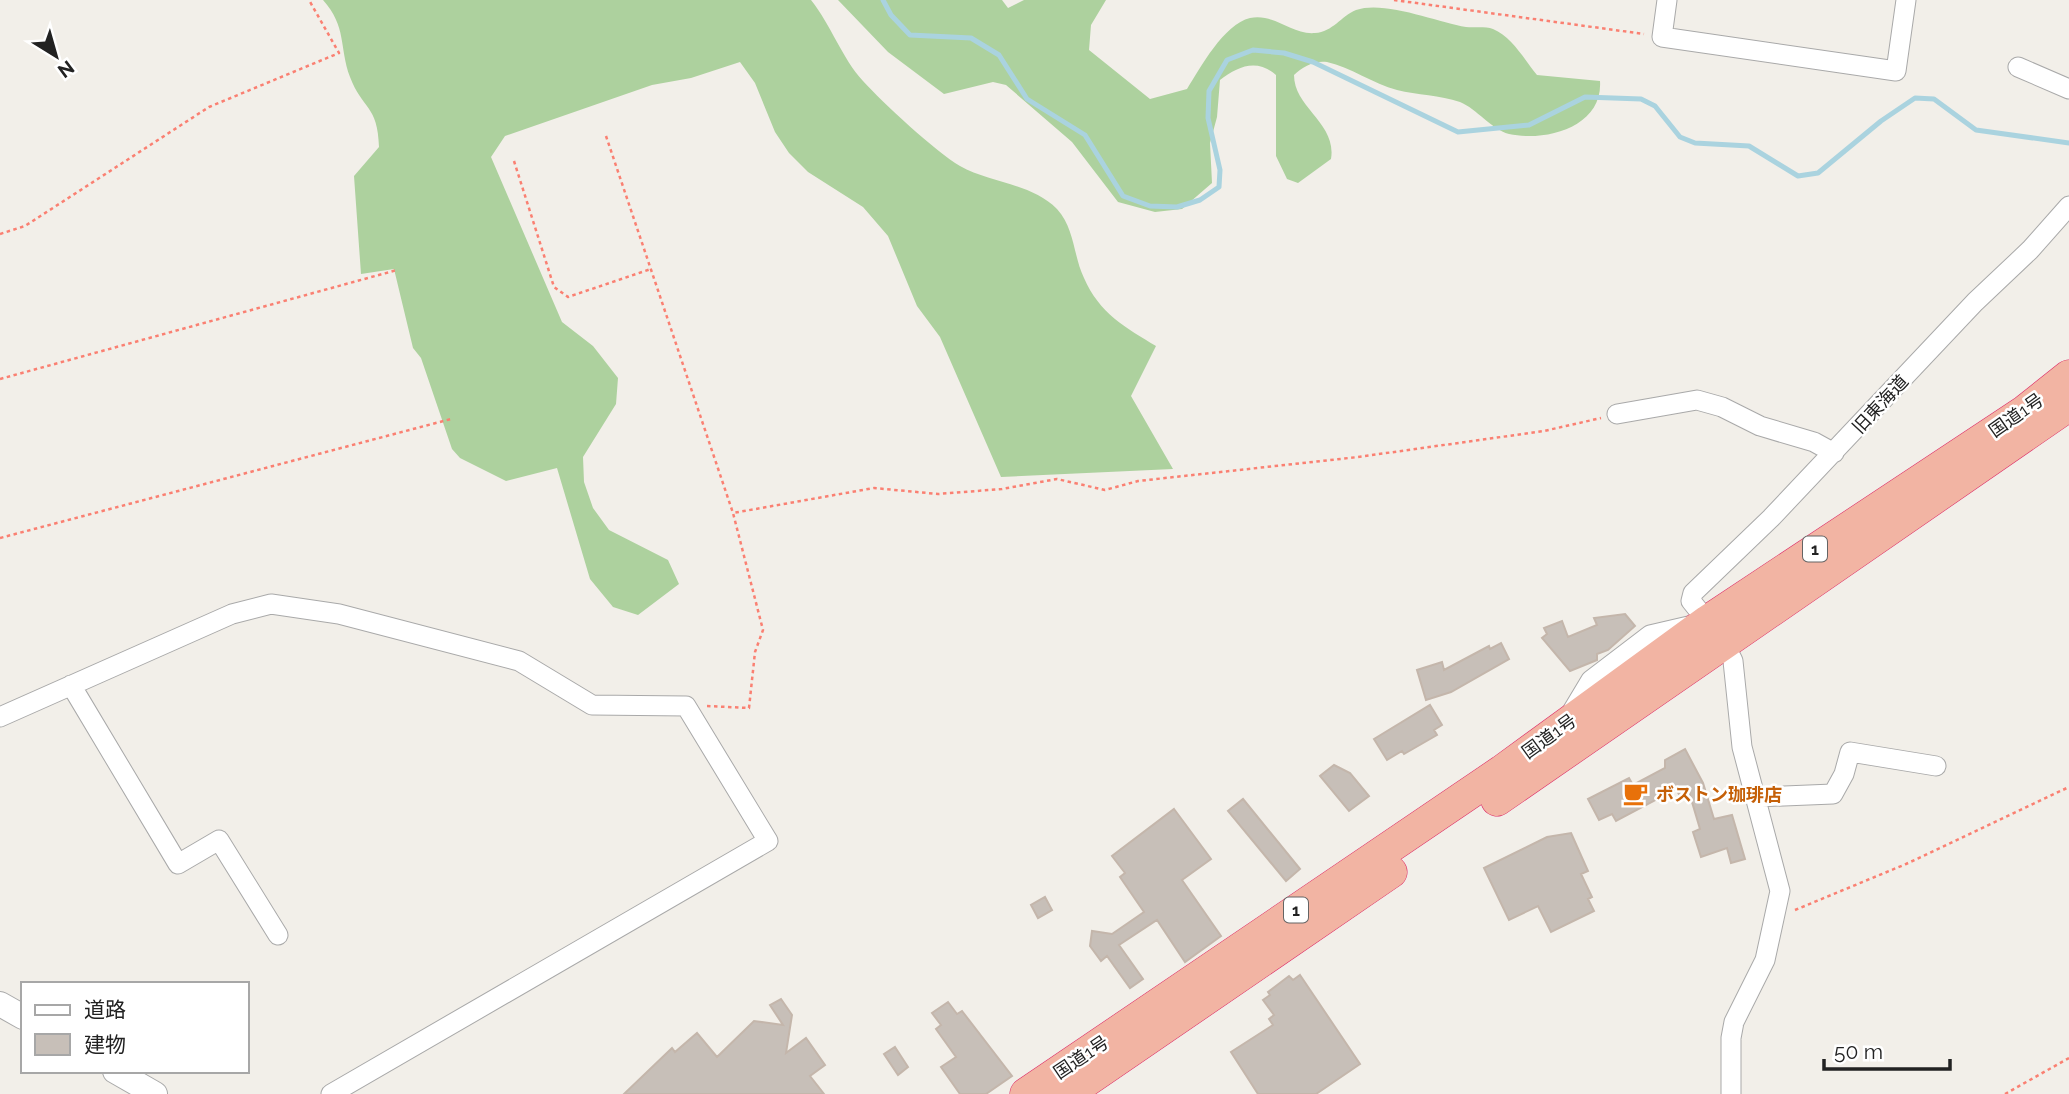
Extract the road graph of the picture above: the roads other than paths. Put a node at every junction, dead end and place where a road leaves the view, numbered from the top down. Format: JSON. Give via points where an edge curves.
{"nodes":[{"id":1,"x":1667,"y":0,"type":"edge"},
{"id":2,"x":1906,"y":0,"type":"edge"},
{"id":3,"x":2018,"y":67,"type":"dead end"},
{"id":4,"x":2069,"y":89,"type":"edge"},
{"id":5,"x":2069,"y":206,"type":"edge"},
{"id":6,"x":2069,"y":376,"type":"edge"},
{"id":7,"x":2069,"y":405,"type":"edge"},
{"id":8,"x":1617,"y":414,"type":"road end"},
{"id":9,"x":1834,"y":453,"type":"junction"},
{"id":10,"x":1708,"y":621,"type":"junction"},
{"id":11,"x":71,"y":685,"type":"junction"},
{"id":12,"x":0,"y":717,"type":"edge"},
{"id":13,"x":1564,"y":725,"type":"junction"},
{"id":14,"x":1936,"y":766,"type":"dead end"},
{"id":15,"x":1756,"y":797,"type":"junction"},
{"id":16,"x":278,"y":934,"type":"dead end"},
{"id":17,"x":1254,"y":952,"type":"junction"},
{"id":18,"x":1187,"y":998,"type":"junction"},
{"id":19,"x":0,"y":1004,"type":"edge"},
{"id":20,"x":21,"y":1016,"type":"edge"},
{"id":21,"x":118,"y":1073,"type":"edge"},
{"id":22,"x":155,"y":1094,"type":"edge"},
{"id":23,"x":331,"y":1094,"type":"edge"},
{"id":24,"x":1026,"y":1094,"type":"edge"},
{"id":25,"x":1067,"y":1094,"type":"edge"},
{"id":26,"x":1731,"y":1094,"type":"edge"}],
"edges":[{"from":1,"to":2,"type":"street","via":[[1662,37],[1896,71]]},
{"from":3,"to":4,"type":"street"},
{"from":5,"to":9,"type":"street","name":"旧東海道"},
{"from":6,"to":10,"type":"highway","name":"国道1号","number":"1","via":[[2025,411]]},
{"from":7,"to":10,"type":"highway","name":"国道1号","number":"1"},
{"from":8,"to":9,"type":"street","via":[[1697,400]]},
{"from":9,"to":10,"type":"street","name":"旧東海道","via":[[1693,593]]},
{"from":10,"to":13,"type":"highway","name":"国道1号","number":"1"},
{"from":10,"to":13,"type":"street","via":[[1650,635],[1591,680]]},
{"from":10,"to":15,"type":"street","via":[[1733,661],[1742,747]]},
{"from":10,"to":17,"type":"highway","name":"国道1号","number":"1"},
{"from":11,"to":12,"type":"street"},
{"from":11,"to":16,"type":"street","via":[[178,864],[219,840]]},
{"from":11,"to":23,"type":"street","via":[[232,614],[271,604],[339,614],[519,661],[592,705],[686,706],[768,841]]},
{"from":13,"to":17,"type":"highway","name":"国道1号","number":"1"},
{"from":14,"to":15,"type":"street","via":[[1850,752],[1833,793]]},
{"from":15,"to":26,"type":"street","via":[[1780,891],[1765,960],[1734,1022]]},
{"from":17,"to":18,"type":"highway","name":"国道1号","number":"1"},
{"from":18,"to":24,"type":"highway","name":"国道1号","number":"1"},
{"from":18,"to":25,"type":"highway","name":"国道1号","number":"1"},
{"from":19,"to":20,"type":"street"},
{"from":21,"to":22,"type":"street"}]}
